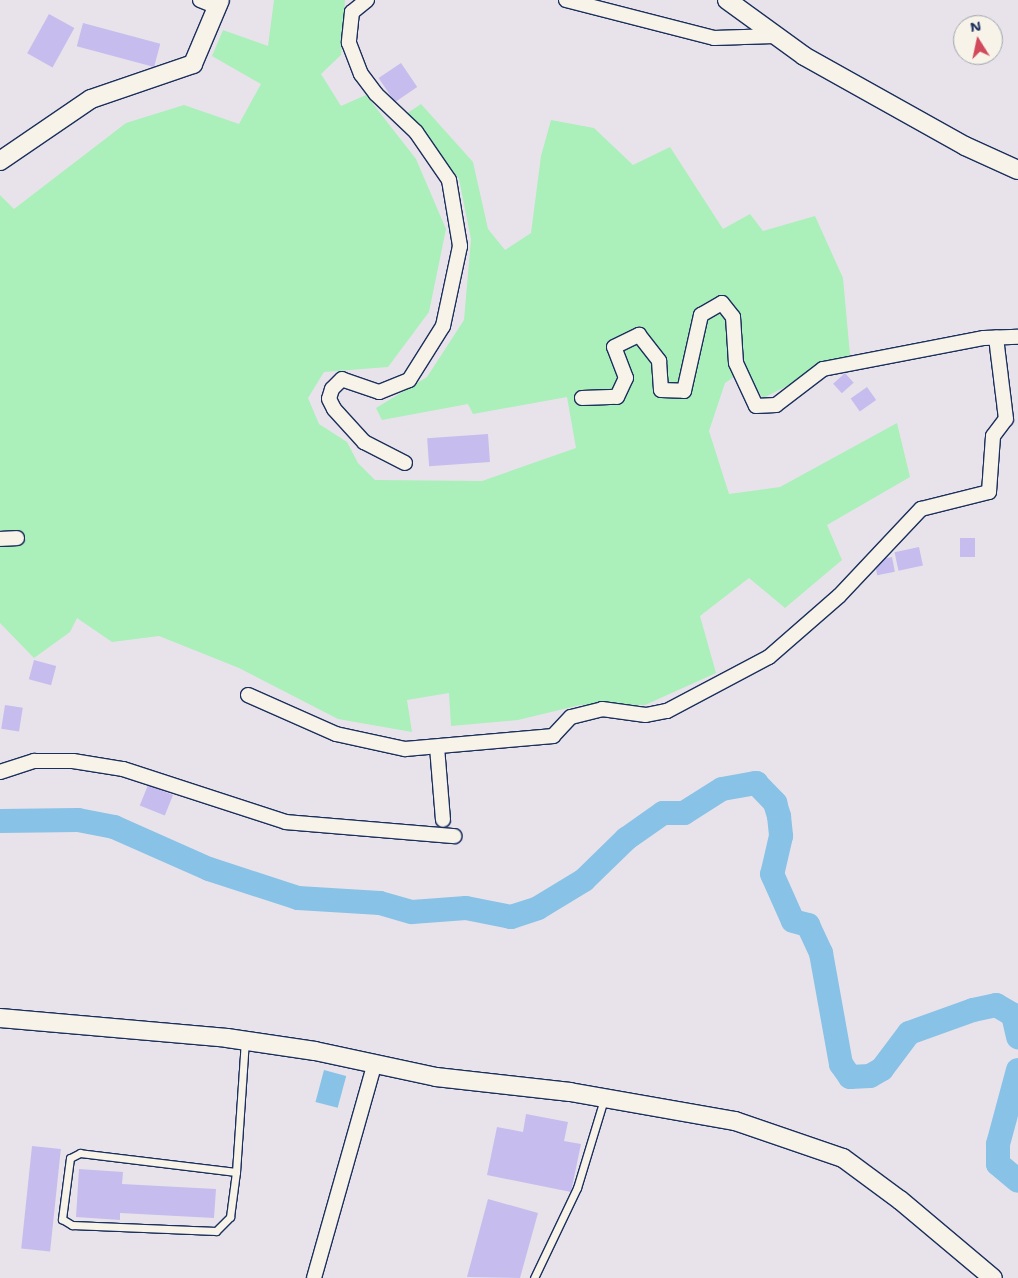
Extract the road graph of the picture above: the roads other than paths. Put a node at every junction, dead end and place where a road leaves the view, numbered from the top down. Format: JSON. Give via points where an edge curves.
{"nodes":[{"id":1,"x":200,"y":0,"type":"edge"},
{"id":2,"x":367,"y":0,"type":"edge"},
{"id":3,"x":566,"y":0,"type":"edge"},
{"id":4,"x":727,"y":0,"type":"edge"},
{"id":5,"x":219,"y":3,"type":"edge"},
{"id":6,"x":774,"y":36,"type":"junction"},
{"id":7,"x":0,"y":161,"type":"edge"},
{"id":8,"x":1018,"y":170,"type":"edge"},
{"id":9,"x":1018,"y":337,"type":"edge"},
{"id":10,"x":996,"y":338,"type":"junction"},
{"id":11,"x":582,"y":398,"type":"dead end"},
{"id":12,"x":405,"y":463,"type":"dead end"},
{"id":13,"x":17,"y":538,"type":"dead end"},
{"id":14,"x":0,"y":540,"type":"edge"},
{"id":15,"x":248,"y":695,"type":"dead end"},
{"id":16,"x":437,"y":747,"type":"junction"},
{"id":17,"x":0,"y":772,"type":"edge"},
{"id":18,"x":443,"y":820,"type":"dead end"},
{"id":19,"x":454,"y":836,"type":"dead end"},
{"id":20,"x":0,"y":1018,"type":"edge"},
{"id":21,"x":245,"y":1040,"type":"junction"},
{"id":22,"x":375,"y":1063,"type":"junction"},
{"id":23,"x":604,"y":1099,"type":"junction"},
{"id":24,"x":236,"y":1172,"type":"junction"},
{"id":25,"x":314,"y":1278,"type":"edge"},
{"id":26,"x":534,"y":1278,"type":"edge"},
{"id":27,"x":993,"y":1278,"type":"edge"}],
"edges":[{"from":1,"to":5,"type":"street"},
{"from":2,"to":12,"type":"street","via":[[352,12],[349,43],[361,74],[376,94],[416,132],[449,180],[460,246],[443,326],[409,380],[379,392],[342,379],[329,399],[364,442]]},
{"from":3,"to":6,"type":"street","via":[[714,38]]},
{"from":4,"to":6,"type":"street"},
{"from":5,"to":7,"type":"street","via":[[193,64],[91,98]]},
{"from":6,"to":8,"type":"street","via":[[965,146]]},
{"from":9,"to":10,"type":"street"},
{"from":10,"to":11,"type":"street","via":[[822,369],[776,406],[756,406],[736,363],[733,317],[722,302],[701,315],[684,391],[661,390],[659,361],[639,335],[614,347],[626,378],[617,397]]},
{"from":10,"to":16,"type":"street","via":[[1006,419],[993,436],[989,492],[921,509],[839,596],[769,656],[667,711],[646,714],[602,709],[571,717],[553,736]]},
{"from":13,"to":14,"type":"street"},
{"from":15,"to":16,"type":"street","via":[[336,734],[405,749]]},
{"from":16,"to":18,"type":"street"},
{"from":17,"to":19,"type":"street","via":[[34,761],[73,761],[123,770],[286,822]]},
{"from":20,"to":21,"type":"street"},
{"from":21,"to":22,"type":"street"},
{"from":21,"to":24,"type":"lane"},
{"from":22,"to":23,"type":"street","via":[[436,1077]]},
{"from":22,"to":25,"type":"street"},
{"from":23,"to":26,"type":"lane","via":[[577,1188]]},
{"from":23,"to":27,"type":"street","via":[[735,1121],[843,1158],[900,1200]]},
{"from":24,"to":24,"type":"lane","via":[[230,1217],[216,1231],[72,1225],[62,1219],[70,1158],[80,1153]]}]}
